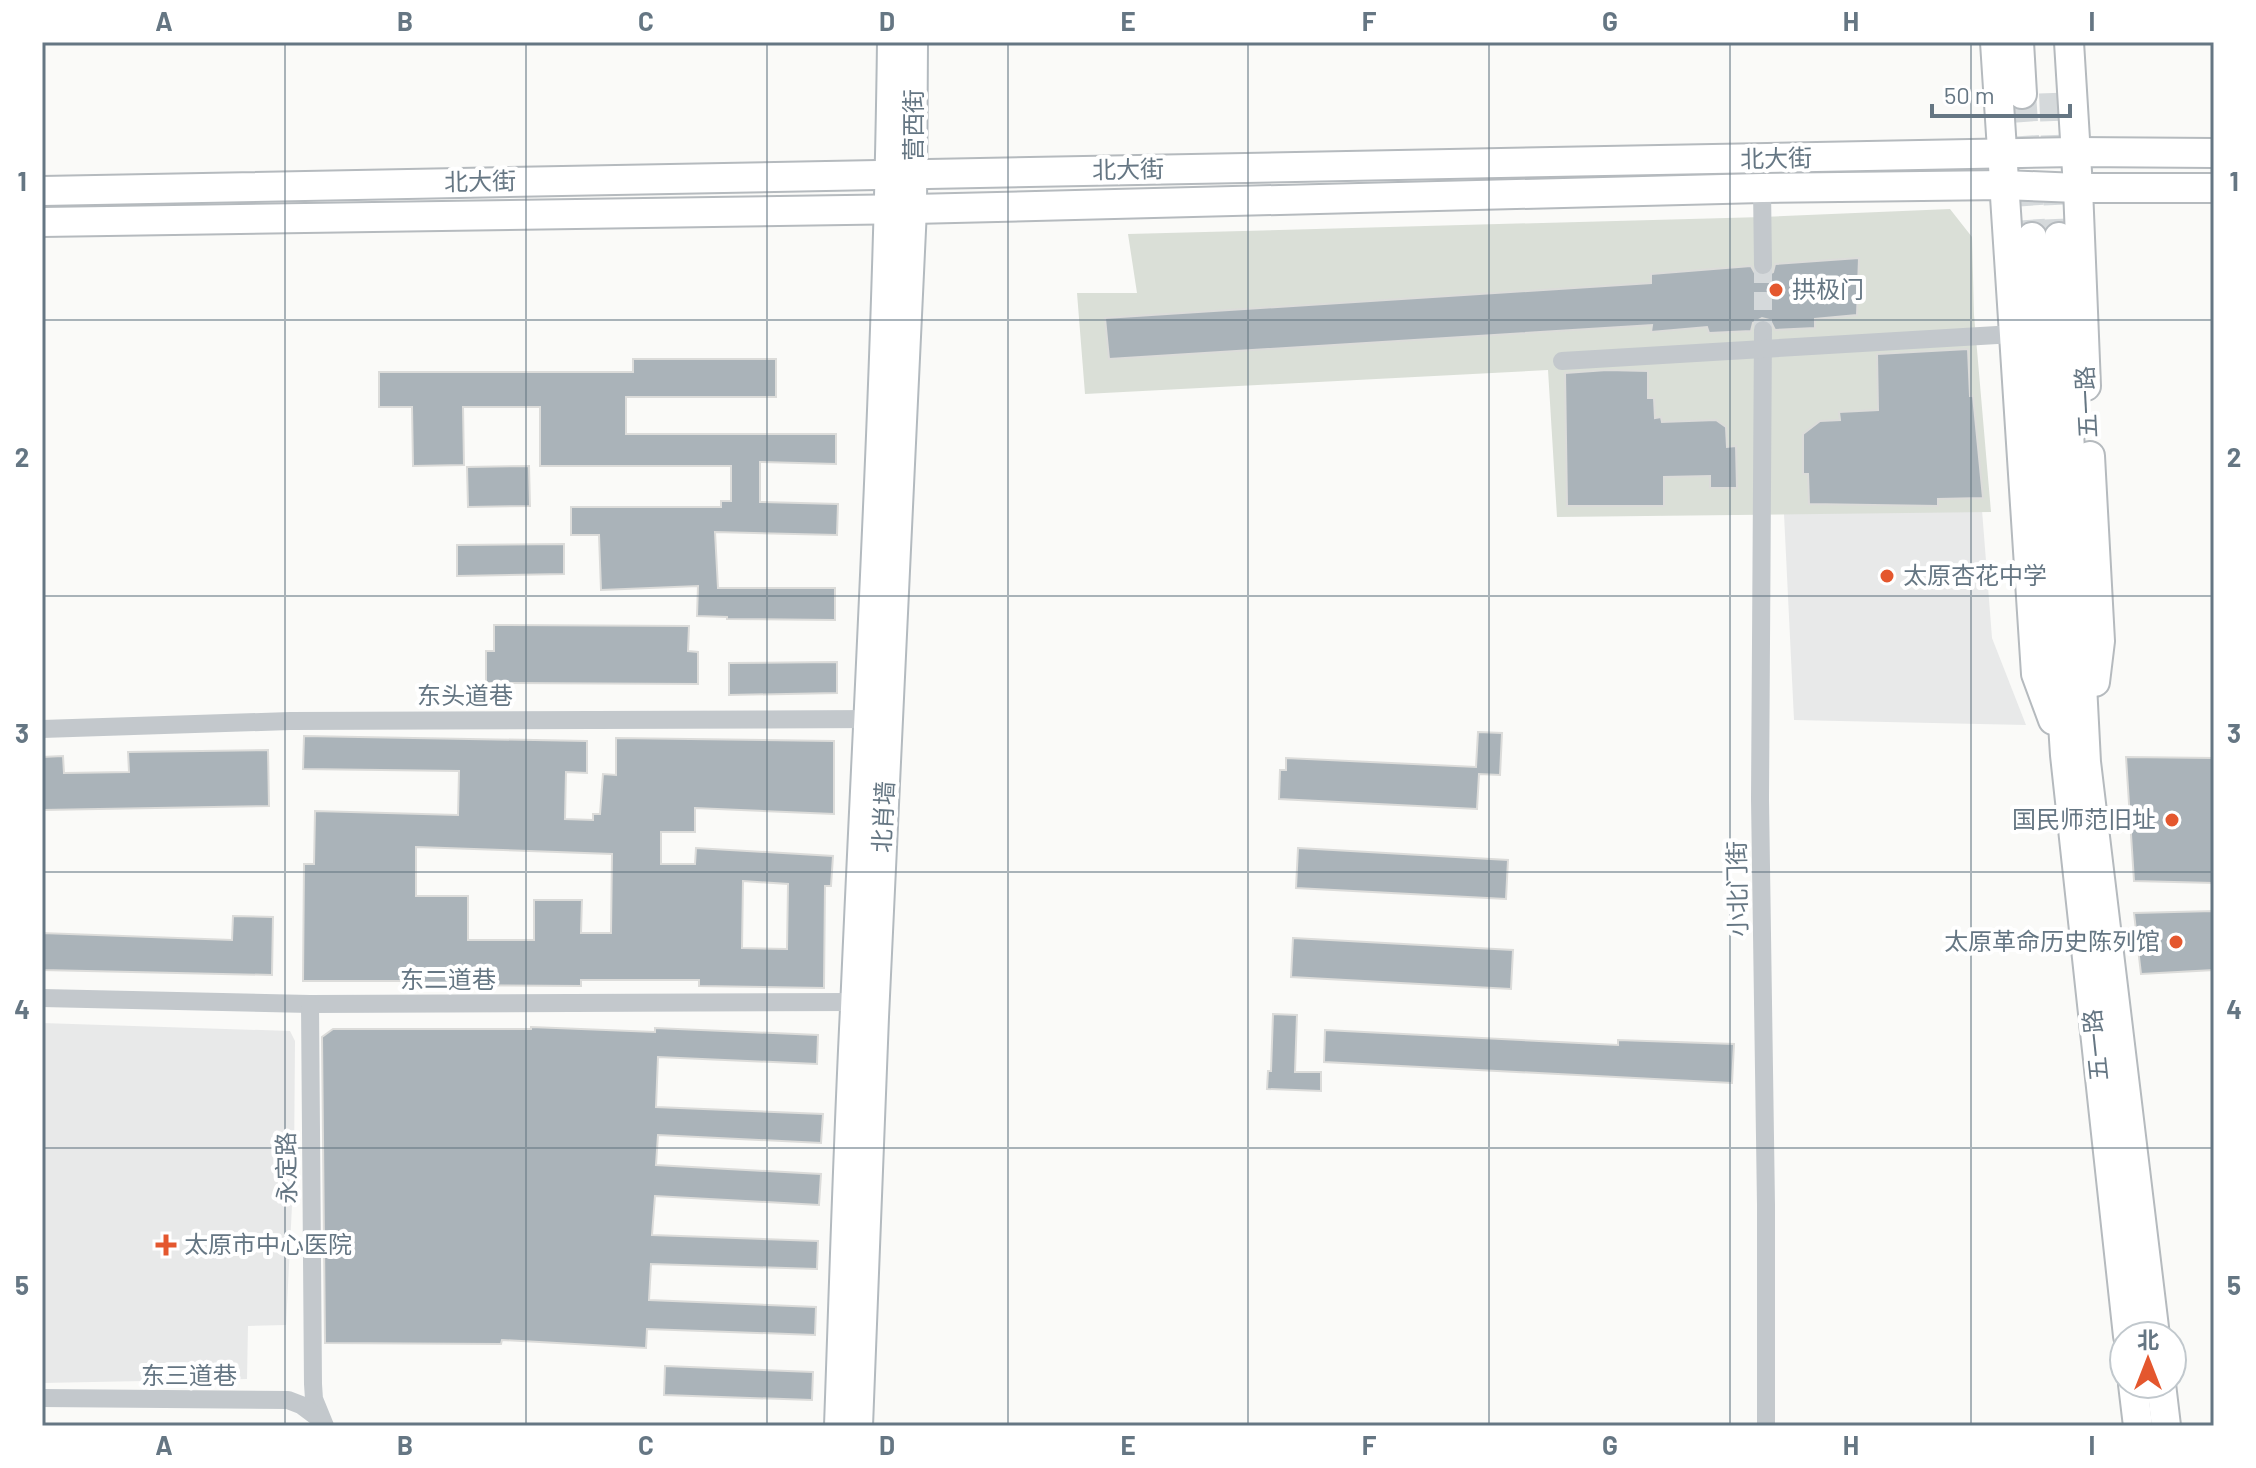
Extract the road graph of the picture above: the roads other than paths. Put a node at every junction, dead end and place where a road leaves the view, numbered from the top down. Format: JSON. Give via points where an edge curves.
{"nodes":[{"id":1,"x":891,"y":42,"type":"edge"},
{"id":2,"x":914,"y":42,"type":"edge"},
{"id":3,"x":1995,"y":42,"type":"edge"},
{"id":4,"x":2019,"y":42,"type":"edge"},
{"id":5,"x":2049,"y":42,"type":"edge"},
{"id":6,"x":2069,"y":42,"type":"edge"},
{"id":7,"x":2053,"y":93,"type":"tunnel mouth"},
{"id":8,"x":2022,"y":94,"type":"tunnel mouth"},
{"id":9,"x":2076,"y":152,"type":"junction"},
{"id":10,"x":2214,"y":153,"type":"edge"},
{"id":11,"x":2002,"y":155,"type":"junction"},
{"id":12,"x":902,"y":174,"type":"junction"},
{"id":13,"x":2004,"y":185,"type":"junction"},
{"id":14,"x":1762,"y":188,"type":"junction"},
{"id":15,"x":2078,"y":188,"type":"junction"},
{"id":16,"x":2214,"y":188,"type":"edge"},
{"id":17,"x":42,"y":191,"type":"edge"},
{"id":18,"x":901,"y":208,"type":"junction"},
{"id":19,"x":42,"y":222,"type":"edge"},
{"id":20,"x":2046,"y":237,"type":"tunnel mouth"},
{"id":21,"x":1763,"y":265,"type":"tunnel mouth"},
{"id":22,"x":1763,"y":330,"type":"tunnel mouth"},
{"id":23,"x":2014,"y":334,"type":"junction"},
{"id":24,"x":1764,"y":350,"type":"junction"},
{"id":25,"x":1562,"y":361,"type":"dead end"},
{"id":26,"x":879,"y":719,"type":"junction"},
{"id":27,"x":42,"y":729,"type":"edge"},
{"id":28,"x":2076,"y":758,"type":"junction"},
{"id":29,"x":42,"y":998,"type":"edge"},
{"id":30,"x":854,"y":1006,"type":"junction"},
{"id":31,"x":42,"y":1008,"type":"edge"},
{"id":32,"x":310,"y":1008,"type":"junction"},
{"id":33,"x":2127,"y":1320,"type":"edge"},
{"id":34,"x":2153,"y":1320,"type":"edge"},
{"id":35,"x":42,"y":1398,"type":"edge"},
{"id":36,"x":2135,"y":1400,"type":"edge"},
{"id":37,"x":2163,"y":1400,"type":"edge"},
{"id":38,"x":325,"y":1425,"type":"edge"},
{"id":39,"x":838,"y":1426,"type":"edge"},
{"id":40,"x":859,"y":1426,"type":"edge"},
{"id":41,"x":1766,"y":1426,"type":"edge"},
{"id":42,"x":2138,"y":1426,"type":"edge"},
{"id":43,"x":2166,"y":1426,"type":"edge"}],
"edges":[{"from":1,"to":12,"type":"street","name":"营西街"},
{"from":2,"to":12,"type":"street","name":"营西街"},
{"from":3,"to":11,"type":"main road","name":"五一路"},
{"from":4,"to":8,"type":"main road"},
{"from":5,"to":7,"type":"main road"},
{"from":6,"to":9,"type":"main road","name":"五一路"},
{"from":9,"to":10,"type":"main road","name":"北大街"},
{"from":9,"to":11,"type":"main road","name":"北大街"},
{"from":9,"to":15,"type":"main road","name":"五一路"},
{"from":11,"to":12,"type":"main road","name":"北大街"},
{"from":11,"to":13,"type":"main road","name":"五一路"},
{"from":12,"to":17,"type":"main road","name":"北大街"},
{"from":12,"to":18,"type":"street","name":"营西街"},
{"from":13,"to":14,"type":"main road"},
{"from":13,"to":15,"type":"main road"},
{"from":13,"to":23,"type":"main road","name":"五一路"},
{"from":14,"to":18,"type":"main road"},
{"from":14,"to":21,"type":"street"},
{"from":15,"to":16,"type":"main road"},
{"from":15,"to":28,"type":"main road","name":"五一路","via":[[2100,641]]},
{"from":18,"to":19,"type":"main road"},
{"from":18,"to":26,"type":"street","name":"北肖墙"},
{"from":20,"to":28,"type":"main road","name":"五一路"},
{"from":22,"to":24,"type":"street","name":"小北门街"},
{"from":23,"to":24,"type":"street"},
{"from":23,"to":28,"type":"main road","name":"五一路","via":[[2036,674]]},
{"from":24,"to":25,"type":"street"},
{"from":24,"to":41,"type":"street","name":"小北门街","via":[[1760,799]]},
{"from":26,"to":27,"type":"street","name":"东头道巷","via":[[305,721]]},
{"from":26,"to":30,"type":"street"},
{"from":26,"to":40,"type":"street","name":"北肖墙"},
{"from":28,"to":33,"type":"main road","name":"五一路"},
{"from":28,"to":34,"type":"main road","name":"五一路"},
{"from":29,"to":32,"type":"street","name":"东二道巷"},
{"from":30,"to":32,"type":"street","name":"东二道巷"},
{"from":30,"to":39,"type":"street"},
{"from":31,"to":32,"type":"street","name":"东二道巷"},
{"from":32,"to":38,"type":"street","name":"永定路","via":[[313,1384]]},
{"from":35,"to":38,"type":"street","name":"东三道巷","via":[[288,1400],[313,1412]]},
{"from":36,"to":42,"type":"main road"},
{"from":37,"to":43,"type":"main road"}]}
